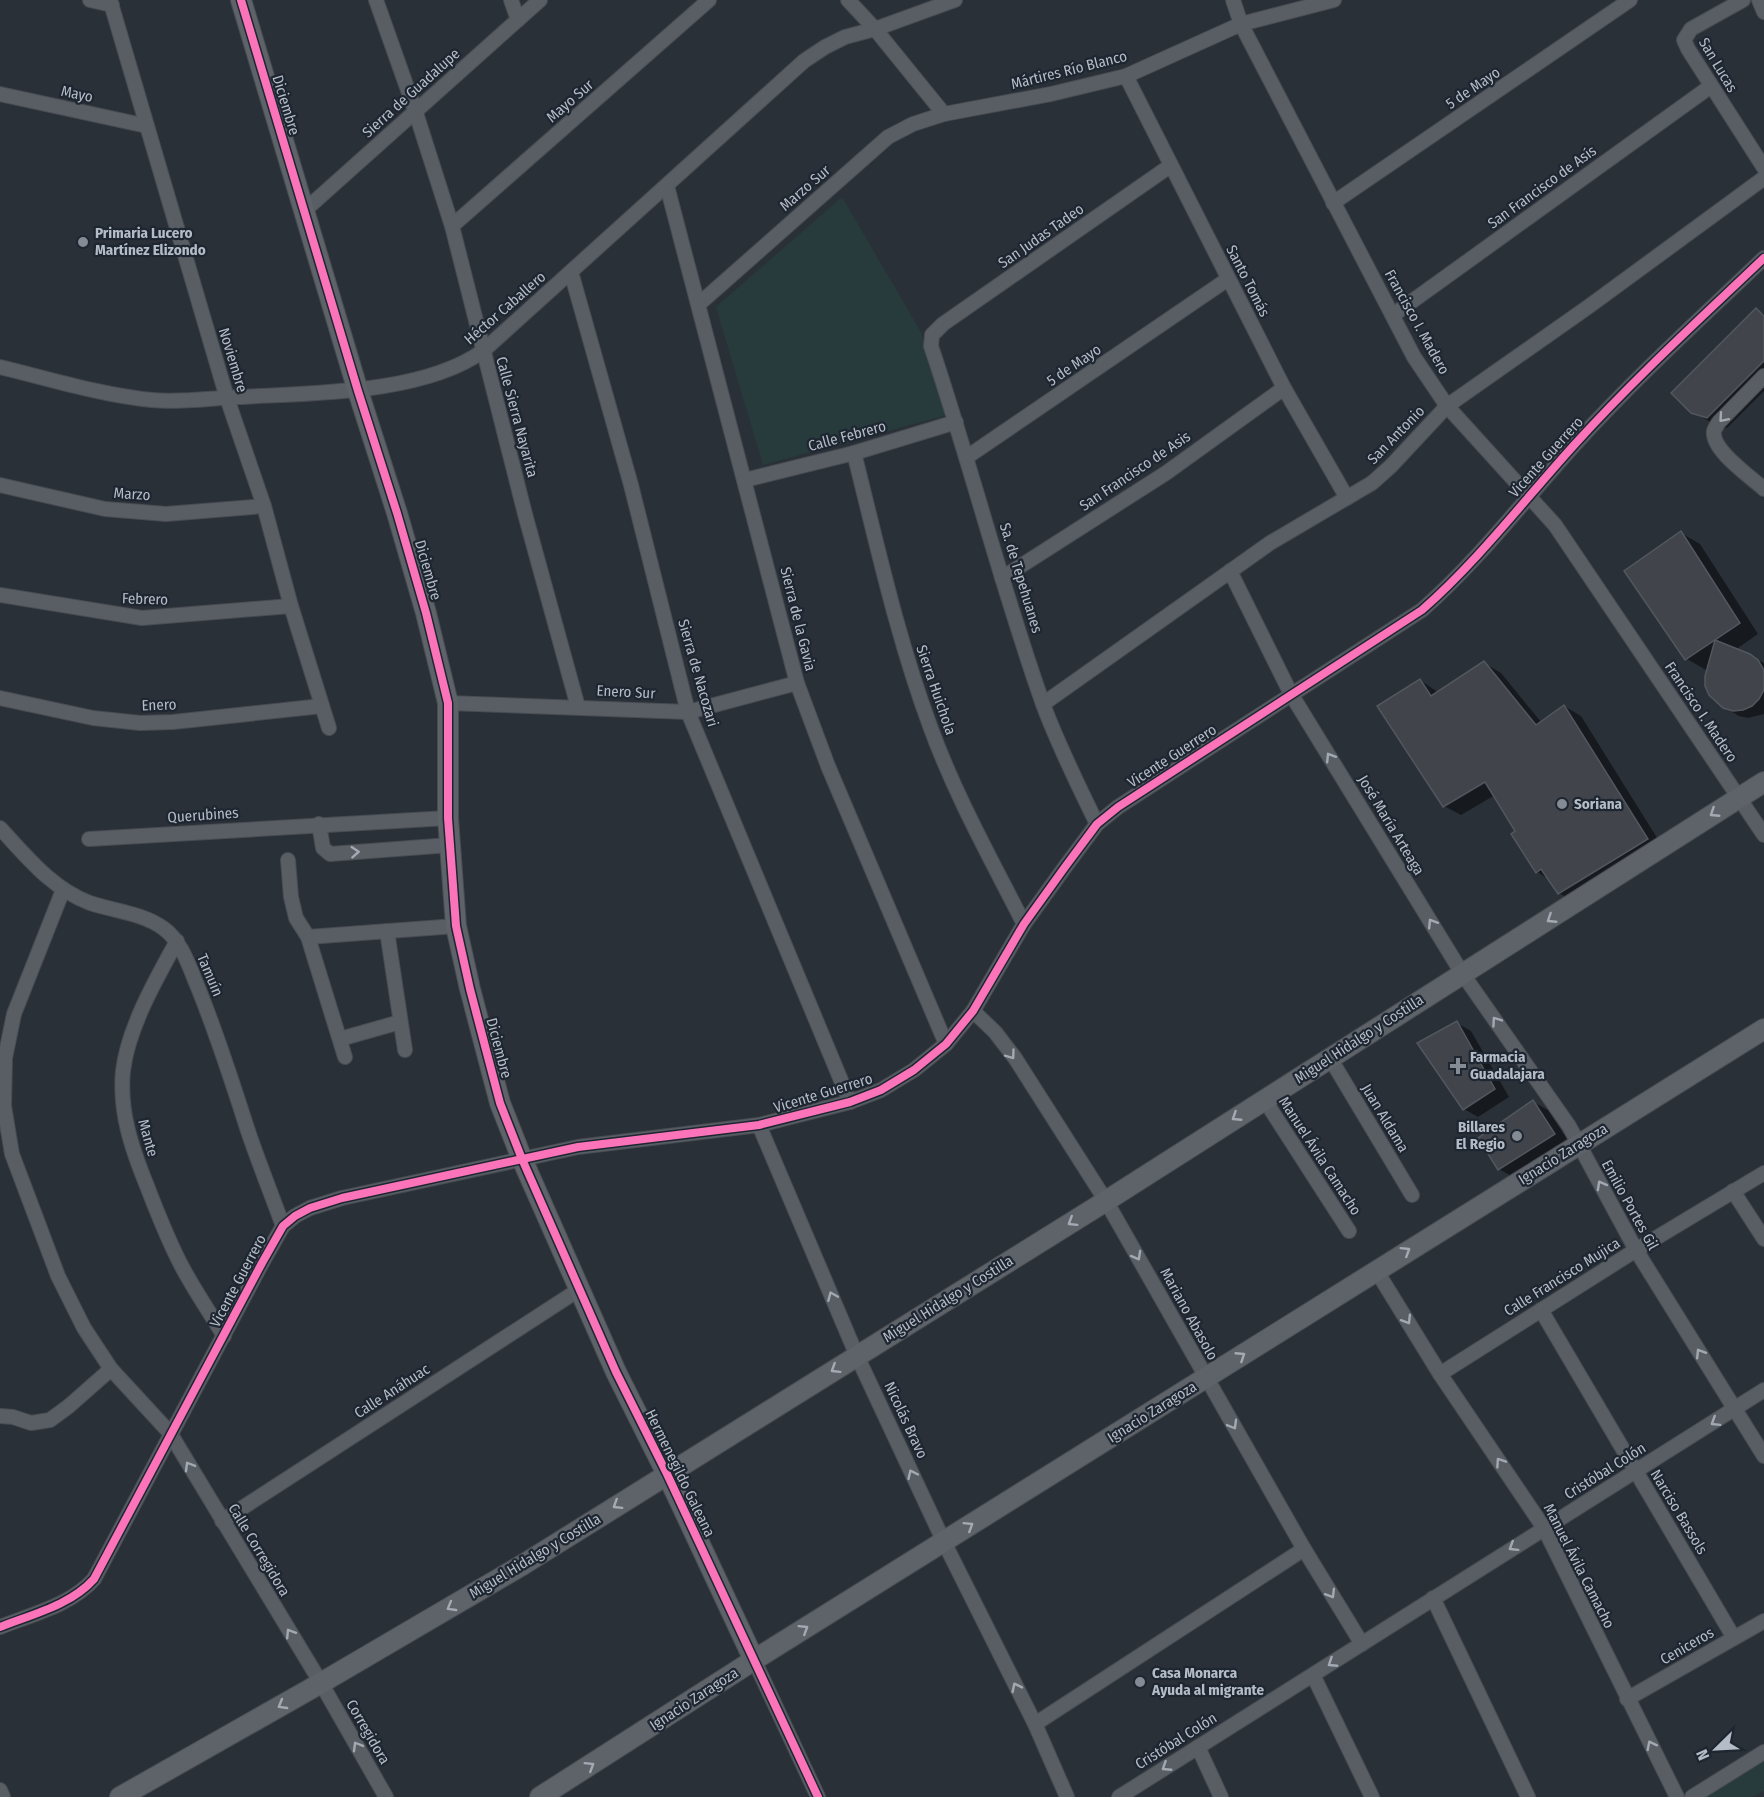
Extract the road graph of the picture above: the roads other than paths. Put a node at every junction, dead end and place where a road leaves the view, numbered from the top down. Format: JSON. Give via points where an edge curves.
{"nodes":[{"id":1,"x":90,"y":0,"type":"edge"},
{"id":2,"x":241,"y":0,"type":"edge"},
{"id":3,"x":376,"y":0,"type":"edge"},
{"id":4,"x":511,"y":0,"type":"edge"},
{"id":5,"x":540,"y":0,"type":"edge"},
{"id":6,"x":709,"y":0,"type":"edge"},
{"id":7,"x":848,"y":0,"type":"edge"},
{"id":8,"x":955,"y":0,"type":"edge"},
{"id":9,"x":1233,"y":0,"type":"edge"},
{"id":10,"x":1334,"y":0,"type":"edge"},
{"id":11,"x":1630,"y":0,"type":"edge"},
{"id":12,"x":1743,"y":0,"type":"edge"},
{"id":13,"x":1759,"y":0,"type":"edge"},
{"id":14,"x":111,"y":3,"type":"edge"},
{"id":15,"x":1764,"y":12,"type":"edge"},
{"id":16,"x":518,"y":20,"type":"junction"},
{"id":17,"x":1241,"y":24,"type":"junction"},
{"id":18,"x":875,"y":29,"type":"junction"},
{"id":19,"x":1126,"y":76,"type":"junction"},
{"id":20,"x":1711,"y":86,"type":"junction"},
{"id":21,"x":0,"y":94,"type":"edge"},
{"id":22,"x":415,"y":110,"type":"junction"},
{"id":23,"x":944,"y":114,"type":"junction"},
{"id":24,"x":147,"y":126,"type":"junction"},
{"id":25,"x":1170,"y":166,"type":"junction"},
{"id":26,"x":1764,"y":168,"type":"edge"},
{"id":27,"x":1764,"y":178,"type":"edge"},
{"id":28,"x":667,"y":186,"type":"junction"},
{"id":29,"x":1333,"y":203,"type":"junction"},
{"id":30,"x":304,"y":211,"type":"junction"},
{"id":31,"x":452,"y":226,"type":"junction"},
{"id":32,"x":1764,"y":258,"type":"edge"},
{"id":33,"x":571,"y":272,"type":"junction"},
{"id":34,"x":1228,"y":279,"type":"junction"},
{"id":35,"x":699,"y":304,"type":"junction"},
{"id":36,"x":1393,"y":315,"type":"junction"},
{"id":37,"x":932,"y":335,"type":"joint"},
{"id":38,"x":483,"y":351,"type":"junction"},
{"id":39,"x":0,"y":367,"type":"edge"},
{"id":40,"x":1764,"y":376,"type":"edge"},
{"id":41,"x":1284,"y":388,"type":"junction"},
{"id":42,"x":358,"y":391,"type":"junction"},
{"id":43,"x":227,"y":398,"type":"junction"},
{"id":44,"x":1447,"y":406,"type":"junction"},
{"id":45,"x":956,"y":422,"type":"junction"},
{"id":46,"x":854,"y":453,"type":"junction"},
{"id":47,"x":967,"y":457,"type":"junction"},
{"id":48,"x":745,"y":480,"type":"junction"},
{"id":49,"x":0,"y":485,"type":"edge"},
{"id":50,"x":1764,"y":489,"type":"edge"},
{"id":51,"x":1530,"y":496,"type":"junction"},
{"id":52,"x":1347,"y":498,"type":"junction"},
{"id":53,"x":264,"y":506,"type":"junction"},
{"id":54,"x":1230,"y":571,"type":"junction"},
{"id":55,"x":1002,"y":578,"type":"junction"},
{"id":56,"x":0,"y":595,"type":"edge"},
{"id":57,"x":291,"y":606,"type":"junction"},
{"id":58,"x":797,"y":683,"type":"junction"},
{"id":59,"x":1291,"y":694,"type":"junction"},
{"id":60,"x":0,"y":698,"type":"edge"},
{"id":61,"x":448,"y":703,"type":"junction"},
{"id":62,"x":1044,"y":704,"type":"junction"},
{"id":63,"x":321,"y":706,"type":"junction"},
{"id":64,"x":578,"y":706,"type":"junction"},
{"id":65,"x":688,"y":712,"type":"junction"},
{"id":66,"x":328,"y":728,"type":"dead end"},
{"id":67,"x":1764,"y":782,"type":"edge"},
{"id":68,"x":1738,"y":798,"type":"junction"},
{"id":69,"x":448,"y":818,"type":"junction"},
{"id":70,"x":319,"y":824,"type":"junction"},
{"id":71,"x":1097,"y":824,"type":"junction"},
{"id":72,"x":0,"y":828,"type":"edge"},
{"id":73,"x":1764,"y":835,"type":"edge"},
{"id":74,"x":89,"y":839,"type":"dead end"},
{"id":75,"x":450,"y":845,"type":"junction"},
{"id":76,"x":288,"y":860,"type":"dead end"},
{"id":77,"x":63,"y":890,"type":"junction"},
{"id":78,"x":1024,"y":924,"type":"junction"},
{"id":79,"x":456,"y":926,"type":"junction"},
{"id":80,"x":387,"y":931,"type":"junction"},
{"id":81,"x":308,"y":937,"type":"junction"},
{"id":82,"x":177,"y":941,"type":"junction"},
{"id":83,"x":1462,"y":973,"type":"junction"},
{"id":84,"x":973,"y":1011,"type":"junction"},
{"id":85,"x":400,"y":1022,"type":"junction"},
{"id":86,"x":1764,"y":1029,"type":"edge"},
{"id":87,"x":340,"y":1039,"type":"junction"},
{"id":88,"x":946,"y":1044,"type":"junction"},
{"id":89,"x":405,"y":1050,"type":"dead end"},
{"id":90,"x":345,"y":1057,"type":"dead end"},
{"id":91,"x":1330,"y":1058,"type":"junction"},
{"id":92,"x":1264,"y":1099,"type":"junction"},
{"id":93,"x":850,"y":1102,"type":"junction"},
{"id":94,"x":759,"y":1125,"type":"junction"},
{"id":95,"x":1578,"y":1144,"type":"junction"},
{"id":96,"x":522,"y":1159,"type":"junction"},
{"id":97,"x":1764,"y":1173,"type":"edge"},
{"id":98,"x":1733,"y":1191,"type":"junction"},
{"id":99,"x":1412,"y":1195,"type":"dead end"},
{"id":100,"x":1106,"y":1201,"type":"junction"},
{"id":101,"x":283,"y":1226,"type":"junction"},
{"id":102,"x":1349,"y":1231,"type":"dead end"},
{"id":103,"x":1764,"y":1239,"type":"edge"},
{"id":104,"x":1636,"y":1250,"type":"junction"},
{"id":105,"x":1376,"y":1270,"type":"junction"},
{"id":106,"x":580,"y":1289,"type":"junction"},
{"id":107,"x":1541,"y":1310,"type":"junction"},
{"id":108,"x":224,"y":1336,"type":"junction"},
{"id":109,"x":857,"y":1356,"type":"junction"},
{"id":110,"x":111,"y":1369,"type":"junction"},
{"id":111,"x":1440,"y":1374,"type":"junction"},
{"id":112,"x":1206,"y":1378,"type":"junction"},
{"id":113,"x":1764,"y":1390,"type":"edge"},
{"id":114,"x":1734,"y":1409,"type":"junction"},
{"id":115,"x":0,"y":1416,"type":"edge"},
{"id":116,"x":170,"y":1433,"type":"junction"},
{"id":117,"x":1764,"y":1456,"type":"edge"},
{"id":118,"x":1635,"y":1471,"type":"junction"},
{"id":119,"x":667,"y":1474,"type":"junction"},
{"id":120,"x":222,"y":1521,"type":"junction"},
{"id":121,"x":1544,"y":1528,"type":"junction"},
{"id":122,"x":944,"y":1542,"type":"junction"},
{"id":123,"x":1304,"y":1549,"type":"junction"},
{"id":124,"x":1433,"y":1598,"type":"junction"},
{"id":125,"x":1764,"y":1621,"type":"edge"},
{"id":126,"x":0,"y":1627,"type":"edge"},
{"id":127,"x":1734,"y":1638,"type":"junction"},
{"id":128,"x":1362,"y":1644,"type":"junction"},
{"id":129,"x":754,"y":1660,"type":"junction"},
{"id":130,"x":1313,"y":1676,"type":"junction"},
{"id":131,"x":321,"y":1683,"type":"junction"},
{"id":132,"x":1627,"y":1699,"type":"junction"},
{"id":133,"x":1035,"y":1724,"type":"junction"},
{"id":134,"x":1198,"y":1747,"type":"junction"},
{"id":135,"x":1764,"y":1752,"type":"edge"},
{"id":136,"x":0,"y":1790,"type":"edge"},
{"id":137,"x":3,"y":1797,"type":"edge"},
{"id":138,"x":120,"y":1797,"type":"edge"},
{"id":139,"x":386,"y":1797,"type":"edge"},
{"id":140,"x":540,"y":1797,"type":"edge"},
{"id":141,"x":818,"y":1797,"type":"edge"},
{"id":142,"x":1067,"y":1797,"type":"edge"},
{"id":143,"x":1119,"y":1797,"type":"edge"},
{"id":144,"x":1221,"y":1797,"type":"edge"},
{"id":145,"x":1372,"y":1797,"type":"edge"},
{"id":146,"x":1528,"y":1797,"type":"edge"},
{"id":147,"x":1677,"y":1797,"type":"edge"},
{"id":148,"x":1692,"y":1797,"type":"edge"}],
"edges":[{"from":1,"to":14,"type":"street"},
{"from":2,"to":30,"type":"main road","name":"Diciembre"},
{"from":3,"to":22,"type":"street","name":"Calle Sierra Nayarita"},
{"from":4,"to":16,"type":"street"},
{"from":5,"to":16,"type":"street","name":"Sierra de Guadalupe"},
{"from":6,"to":31,"type":"street","name":"Mayo Sur"},
{"from":7,"to":18,"type":"street"},
{"from":8,"to":18,"type":"street","name":"Héctor Caballero"},
{"from":9,"to":17,"type":"street","name":"Francisco I. Madero"},
{"from":10,"to":17,"type":"street","name":"Mártires Río Blanco"},
{"from":11,"to":29,"type":"street","name":"5 de Mayo"},
{"from":12,"to":20,"type":"street","name":"San Lucas","via":[[1686,34],[1688,49]]},
{"from":13,"to":15,"type":"street"},
{"from":14,"to":24,"type":"street","name":"Noviembre"},
{"from":16,"to":22,"type":"street","name":"Sierra de Guadalupe"},
{"from":17,"to":19,"type":"street","name":"Mártires Río Blanco"},
{"from":17,"to":29,"type":"street","name":"Francisco I. Madero"},
{"from":18,"to":23,"type":"street"},
{"from":18,"to":28,"type":"street","name":"Héctor Caballero","via":[[825,47],[804,61]]},
{"from":19,"to":23,"type":"street","name":"Mártires Río Blanco"},
{"from":19,"to":25,"type":"street","name":"Santo Tomás"},
{"from":20,"to":26,"type":"street","name":"San Lucas"},
{"from":20,"to":36,"type":"street","name":"San Francisco de Asís"},
{"from":21,"to":24,"type":"street","name":"Mayo"},
{"from":22,"to":30,"type":"street","name":"Sierra de Guadalupe"},
{"from":22,"to":31,"type":"street","name":"Calle Sierra Nayarita"},
{"from":23,"to":35,"type":"street","name":"Marzo Sur","via":[[888,137]]},
{"from":24,"to":43,"type":"street","name":"Noviembre"},
{"from":25,"to":34,"type":"street","name":"Santo Tomás"},
{"from":25,"to":37,"type":"street","name":"San Judas Tadeo"},
{"from":27,"to":44,"type":"street","name":"San Antonio"},
{"from":28,"to":33,"type":"street","name":"Héctor Caballero"},
{"from":28,"to":35,"type":"street","name":"Sierra de la Gavia"},
{"from":29,"to":36,"type":"street","name":"Francisco I. Madero"},
{"from":30,"to":42,"type":"main road","name":"Diciembre"},
{"from":31,"to":38,"type":"street","name":"Calle Sierra Nayarita"},
{"from":32,"to":51,"type":"street","name":"Vicente Guerrero","via":[[1635,381]]},
{"from":33,"to":38,"type":"street","name":"Héctor Caballero"},
{"from":33,"to":65,"type":"street","name":"Sierra de Nacozari","via":[[631,485]]},
{"from":34,"to":41,"type":"street","name":"Santo Tomás"},
{"from":34,"to":47,"type":"street","name":"5 de Mayo"},
{"from":35,"to":48,"type":"street","name":"Sierra de la Gavia"},
{"from":36,"to":44,"type":"street","name":"Francisco I. Madero","via":[[1414,357]]},
{"from":37,"to":45,"type":"street","name":"Sa. de Tepehuanes","via":[[931,346]]},
{"from":38,"to":42,"type":"street","name":"Héctor Caballero","via":[[448,370]]},
{"from":38,"to":64,"type":"street","name":"Calle Sierra Nayarita"},
{"from":39,"to":43,"type":"street","name":"Héctor Caballero","via":[[120,397],[156,401]]},
{"from":40,"to":50,"type":"street","one_way":true,"via":[[1714,430],[1720,450]]},
{"from":41,"to":52,"type":"street","name":"Santo Tomás"},
{"from":41,"to":55,"type":"street","name":"San Francisco de Asis","via":[[1166,473]]},
{"from":42,"to":43,"type":"street","name":"Héctor Caballero"},
{"from":42,"to":61,"type":"main road","name":"Diciembre","via":[[426,613]]},
{"from":43,"to":53,"type":"street","name":"Noviembre"},
{"from":44,"to":51,"type":"street","name":"Francisco I. Madero"},
{"from":44,"to":52,"type":"street","name":"San Antonio","via":[[1391,466]]},
{"from":45,"to":46,"type":"street","name":"Calle Febrero"},
{"from":45,"to":47,"type":"street","name":"Sa. de Tepehuanes"},
{"from":46,"to":48,"type":"street","name":"Calle Febrero"},
{"from":46,"to":78,"type":"street","name":"Sierra Huichola","via":[[904,648],[930,726],[951,780]]},
{"from":47,"to":55,"type":"street","name":"Sa. de Tepehuanes"},
{"from":48,"to":58,"type":"street","name":"Sierra de la Gavia"},
{"from":49,"to":53,"type":"street","name":"Marzo","via":[[115,510],[166,514]]},
{"from":51,"to":59,"type":"street","name":"Vicente Guerrero","via":[[1456,581],[1422,610]]},
{"from":51,"to":68,"type":"street","name":"Francisco I. Madero","via":[[1555,525]]},
{"from":52,"to":54,"type":"street","name":"San Antonio"},
{"from":53,"to":57,"type":"street","name":"Noviembre"},
{"from":54,"to":59,"type":"street","name":"José María Arteaga"},
{"from":54,"to":62,"type":"street","name":"San Antonio"},
{"from":55,"to":62,"type":"street","name":"Sa. de Tepehuanes"},
{"from":56,"to":57,"type":"street","name":"Febrero","via":[[142,618]]},
{"from":57,"to":63,"type":"street","name":"Noviembre"},
{"from":58,"to":65,"type":"street","name":"Enero Sur"},
{"from":58,"to":88,"type":"street","name":"Sierra de la Gavia","via":[[828,766]]},
{"from":59,"to":71,"type":"street","name":"Vicente Guerrero"},
{"from":83,"to":59,"type":"street","name":"José María Arteaga","one_way":true},
{"from":60,"to":63,"type":"street","name":"Enero","via":[[93,718],[140,723]]},
{"from":61,"to":64,"type":"street","name":"Enero Sur"},
{"from":61,"to":69,"type":"main road","name":"Diciembre"},
{"from":62,"to":71,"type":"street","name":"Sa. de Tepehuanes"},
{"from":63,"to":66,"type":"street","name":"Noviembre"},
{"from":64,"to":65,"type":"street","name":"Enero Sur"},
{"from":65,"to":93,"type":"street","name":"Sierra de Nacozari"},
{"from":67,"to":68,"type":"main road","name":"Miguel Hidalgo y Costilla"},
{"from":68,"to":73,"type":"street","name":"Francisco I. Madero"},
{"from":68,"to":83,"type":"main road","name":"Miguel Hidalgo y Costilla","one_way":true},
{"from":69,"to":70,"type":"street","name":"Querubines"},
{"from":69,"to":75,"type":"main road","name":"Diciembre"},
{"from":70,"to":74,"type":"street","name":"Querubines"},
{"from":70,"to":75,"type":"street","one_way":true,"via":[[323,848],[330,854]]},
{"from":71,"to":78,"type":"street","name":"Vicente Guerrero"},
{"from":72,"to":77,"type":"street","name":"Tamuín"},
{"from":75,"to":79,"type":"main road","name":"Diciembre"},
{"from":76,"to":81,"type":"street","via":[[296,918]]},
{"from":77,"to":82,"type":"street","name":"Tamuín","via":[[89,903],[149,919]]},
{"from":77,"to":110,"type":"street","name":"Calle Corregidora","via":[[14,1014],[5,1058],[4,1106],[12,1154],[58,1276],[84,1328]]},
{"from":78,"to":84,"type":"street","name":"Vicente Guerrero"},
{"from":79,"to":80,"type":"street"},
{"from":79,"to":96,"type":"main road","name":"Diciembre","via":[[500,1103]]},
{"from":80,"to":81,"type":"street"},
{"from":80,"to":85,"type":"street"},
{"from":81,"to":87,"type":"street"},
{"from":82,"to":101,"type":"street","name":"Tamuín","via":[[220,1041]]},
{"from":82,"to":108,"type":"street","name":"Mante","via":[[130,1041],[123,1070],[122,1103],[129,1140],[159,1216],[180,1263]]},
{"from":83,"to":91,"type":"main road","name":"Miguel Hidalgo y Costilla"},
{"from":95,"to":83,"type":"street","name":"Emilio Portes Gil","one_way":true},
{"from":84,"to":88,"type":"street","name":"Vicente Guerrero"},
{"from":84,"to":100,"type":"street","name":"Mariano Abasolo","one_way":true,"via":[[1014,1058]]},
{"from":85,"to":87,"type":"street"},
{"from":85,"to":89,"type":"street"},
{"from":86,"to":95,"type":"main road","name":"Ignacio Zaragoza"},
{"from":87,"to":90,"type":"street"},
{"from":88,"to":93,"type":"street","name":"Vicente Guerrero","via":[[881,1090]]},
{"from":91,"to":92,"type":"main road","name":"Miguel Hidalgo y Costilla"},
{"from":91,"to":99,"type":"street","name":"Juan Aldama"},
{"from":92,"to":100,"type":"main road","name":"Miguel Hidalgo y Costilla","one_way":true},
{"from":92,"to":102,"type":"street","name":"Manuel Ávila Camacho"},
{"from":93,"to":94,"type":"street","name":"Vicente Guerrero"},
{"from":94,"to":96,"type":"street","name":"Vicente Guerrero","via":[[578,1147]]},
{"from":109,"to":94,"type":"street","name":"Nicolás Bravo","one_way":true},
{"from":104,"to":95,"type":"street","name":"Emilio Portes Gil","one_way":true},
{"from":105,"to":95,"type":"main road","name":"Ignacio Zaragoza","one_way":true},
{"from":96,"to":101,"type":"street","name":"Vicente Guerrero","via":[[342,1198],[310,1208]]},
{"from":96,"to":106,"type":"main road","name":"Hermenegildo Galeana"},
{"from":97,"to":98,"type":"street","name":"Calle Francisco Mujica"},
{"from":98,"to":103,"type":"street"},
{"from":98,"to":104,"type":"street","name":"Calle Francisco Mujica"},
{"from":100,"to":109,"type":"main road","name":"Miguel Hidalgo y Costilla","one_way":true},
{"from":100,"to":112,"type":"street","name":"Mariano Abasolo","one_way":true},
{"from":101,"to":108,"type":"street","name":"Vicente Guerrero"},
{"from":104,"to":107,"type":"street","name":"Calle Francisco Mujica"},
{"from":114,"to":104,"type":"street","name":"Emilio Portes Gil","one_way":true},
{"from":105,"to":111,"type":"street","name":"Manuel Ávila Camacho","one_way":true},
{"from":112,"to":105,"type":"main road","name":"Ignacio Zaragoza","one_way":true},
{"from":106,"to":119,"type":"main road","name":"Hermenegildo Galeana"},
{"from":106,"to":120,"type":"street","name":"Calle Anáhuac"},
{"from":107,"to":111,"type":"street","name":"Calle Francisco Mujica"},
{"from":107,"to":118,"type":"street","name":"Narciso Bassols"},
{"from":108,"to":116,"type":"street","name":"Vicente Guerrero"},
{"from":109,"to":119,"type":"main road","name":"Miguel Hidalgo y Costilla","one_way":true},
{"from":122,"to":109,"type":"street","name":"Nicolás Bravo","one_way":true},
{"from":110,"to":115,"type":"street","via":[[50,1420],[31,1423]]},
{"from":110,"to":116,"type":"street","name":"Calle Corregidora"},
{"from":121,"to":111,"type":"street","name":"Manuel Ávila Camacho","one_way":true},
{"from":122,"to":112,"type":"main road","name":"Ignacio Zaragoza","one_way":true},
{"from":112,"to":123,"type":"street","name":"Mariano Abasolo","one_way":true},
{"from":113,"to":114,"type":"street","name":"Cristóbal Colón"},
{"from":114,"to":117,"type":"street","name":"Emilio Portes Gil"},
{"from":114,"to":118,"type":"street","name":"Cristóbal Colón","one_way":true},
{"from":120,"to":116,"type":"street","name":"Calle Corregidora","one_way":true},
{"from":116,"to":126,"type":"street","name":"Vicente Guerrero","via":[[90,1584],[72,1598]]},
{"from":118,"to":121,"type":"street","name":"Cristóbal Colón"},
{"from":118,"to":127,"type":"street","name":"Narciso Bassols"},
{"from":119,"to":129,"type":"main road","name":"Hermenegildo Galeana"},
{"from":119,"to":131,"type":"main road","name":"Miguel Hidalgo y Costilla","one_way":true,"via":[[524,1564]]},
{"from":131,"to":120,"type":"street","name":"Calle Corregidora","one_way":true},
{"from":121,"to":124,"type":"street","name":"Cristóbal Colón","one_way":true},
{"from":121,"to":132,"type":"street","name":"Manuel Ávila Camacho"},
{"from":129,"to":122,"type":"main road","name":"Ignacio Zaragoza","one_way":true},
{"from":133,"to":122,"type":"street","name":"Nicolás Bravo","one_way":true},
{"from":123,"to":128,"type":"street","name":"Mariano Abasolo","one_way":true},
{"from":123,"to":133,"type":"street"},
{"from":124,"to":128,"type":"street","name":"Cristóbal Colón"},
{"from":124,"to":146,"type":"street"},
{"from":125,"to":127,"type":"street","name":"Ceniceros"},
{"from":127,"to":132,"type":"street","name":"Ceniceros"},
{"from":128,"to":130,"type":"street","name":"Cristóbal Colón","one_way":true},
{"from":140,"to":129,"type":"main road","name":"Ignacio Zaragoza","one_way":true},
{"from":129,"to":141,"type":"street","name":"Hermenegildo Galeana"},
{"from":130,"to":134,"type":"street","name":"Cristóbal Colón"},
{"from":130,"to":145,"type":"street"},
{"from":131,"to":138,"type":"main road","name":"Miguel Hidalgo y Costilla","one_way":true},
{"from":139,"to":131,"type":"street","name":"Corregidora","one_way":true},
{"from":147,"to":132,"type":"street","name":"Manuel Ávila Camacho","one_way":true},
{"from":133,"to":142,"type":"street","name":"Nicolás Bravo"},
{"from":134,"to":143,"type":"street","name":"Cristóbal Colón","one_way":true},
{"from":134,"to":144,"type":"street"},
{"from":135,"to":148,"type":"street"},
{"from":136,"to":137,"type":"street"}]}
